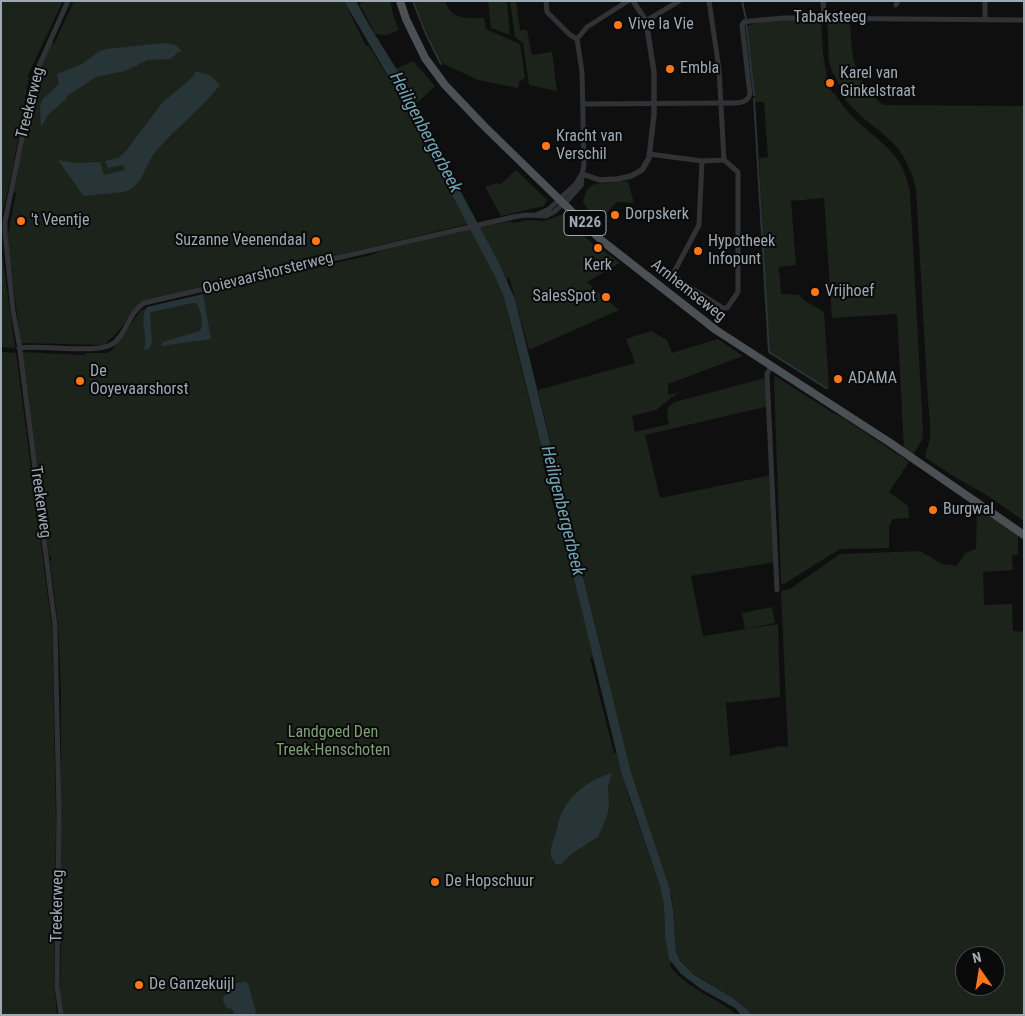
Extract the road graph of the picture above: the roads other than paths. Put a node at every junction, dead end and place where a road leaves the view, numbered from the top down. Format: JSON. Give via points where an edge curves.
{"nodes":[{"id":1,"x":68,"y":1,"type":"edge"},
{"id":2,"x":400,"y":1,"type":"edge"},
{"id":3,"x":546,"y":1,"type":"edge"},
{"id":4,"x":628,"y":1,"type":"edge"},
{"id":5,"x":633,"y":1,"type":"edge"},
{"id":6,"x":679,"y":1,"type":"edge"},
{"id":7,"x":709,"y":1,"type":"edge"},
{"id":8,"x":823,"y":1,"type":"edge"},
{"id":9,"x":985,"y":1,"type":"edge"},
{"id":10,"x":824,"y":18,"type":"junction"},
{"id":11,"x":985,"y":20,"type":"junction"},
{"id":12,"x":1024,"y":20,"type":"edge"},
{"id":13,"x":646,"y":21,"type":"junction"},
{"id":14,"x":577,"y":39,"type":"junction"},
{"id":15,"x":583,"y":104,"type":"junction"},
{"id":16,"x":654,"y":104,"type":"junction"},
{"id":17,"x":720,"y":104,"type":"junction"},
{"id":18,"x":649,"y":154,"type":"junction"},
{"id":19,"x":724,"y":160,"type":"junction"},
{"id":20,"x":702,"y":161,"type":"junction"},
{"id":21,"x":582,"y":174,"type":"junction"},
{"id":22,"x":562,"y":201,"type":"junction"},
{"id":23,"x":19,"y":348,"type":"junction"},
{"id":24,"x":771,"y":366,"type":"junction"},
{"id":25,"x":1024,"y":535,"type":"edge"},
{"id":26,"x":777,"y":590,"type":"dead end"},
{"id":27,"x":60,"y":1015,"type":"edge"}],
"edges":[{"from":1,"to":23,"type":"street","name":"Treekerweg","via":[[34,77],[5,222]]},
{"from":2,"to":22,"type":"main road","name":"Arnhemseweg","number":"N226","via":[[416,40],[437,75],[478,120]]},
{"from":3,"to":14,"type":"street","via":[[547,12]]},
{"from":4,"to":14,"type":"street","via":[[587,27]]},
{"from":5,"to":13,"type":"street"},
{"from":6,"to":13,"type":"street"},
{"from":7,"to":17,"type":"street","via":[[719,69]]},
{"from":8,"to":10,"type":"street"},
{"from":9,"to":11,"type":"street"},
{"from":10,"to":11,"type":"street","name":"Tabaksteeg"},
{"from":10,"to":17,"type":"street","name":"Tabaksteeg","via":[[765,19],[743,23],[750,96],[742,102]]},
{"from":11,"to":12,"type":"street","name":"Tabaksteeg"},
{"from":13,"to":16,"type":"street","via":[[654,72]]},
{"from":14,"to":15,"type":"street"},
{"from":15,"to":16,"type":"street"},
{"from":15,"to":21,"type":"street"},
{"from":16,"to":17,"type":"street"},
{"from":16,"to":18,"type":"street"},
{"from":17,"to":19,"type":"street"},
{"from":18,"to":20,"type":"street"},
{"from":18,"to":21,"type":"street","via":[[642,170],[631,176],[600,180]]},
{"from":19,"to":20,"type":"street"},
{"from":19,"to":20,"type":"street","via":[[738,172],[738,292],[730,306],[722,308],[673,274],[699,225]]},
{"from":21,"to":22,"type":"street","via":[[581,185]]},
{"from":22,"to":23,"type":"street","name":"Ooievaarshorsterweg","via":[[550,215],[520,215],[144,303],[134,312],[117,341],[104,348]]},
{"from":22,"to":24,"type":"main road","name":"Arnhemseweg","number":"N226","via":[[601,240],[662,289]]},
{"from":23,"to":27,"type":"street","name":"Treekerweg","via":[[55,626],[60,812],[57,986]]},
{"from":24,"to":25,"type":"main road","name":"Arnhemseweg","number":"N226"},
{"from":24,"to":26,"type":"street","via":[[767,374]]}]}
